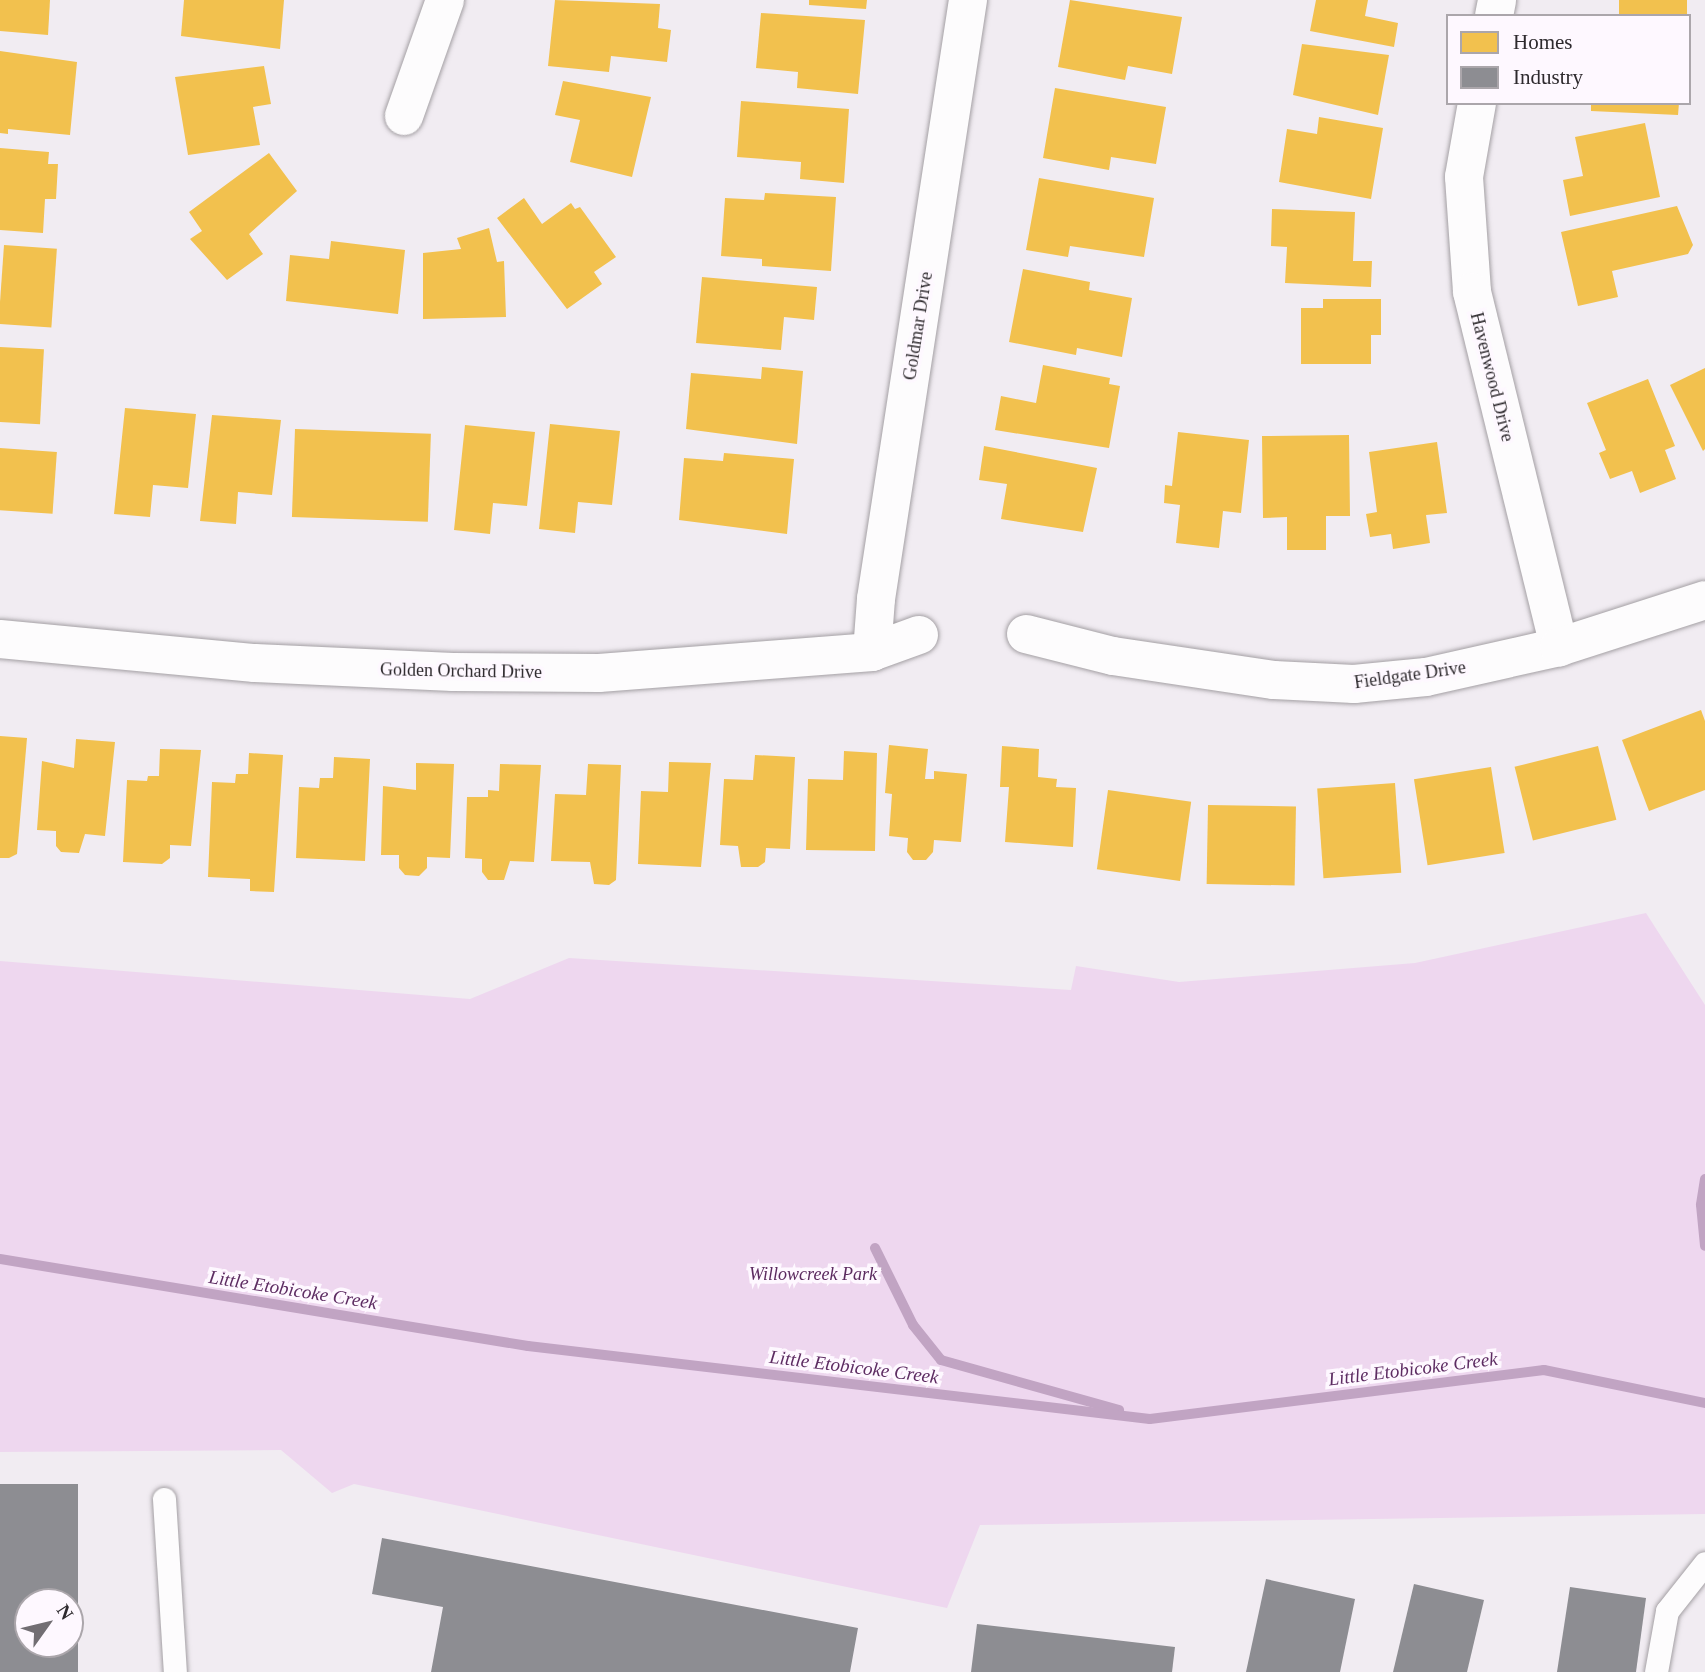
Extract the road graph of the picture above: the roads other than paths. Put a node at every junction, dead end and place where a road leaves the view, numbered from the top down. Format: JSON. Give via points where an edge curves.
{"nodes":[{"id":1,"x":446,"y":0,"type":"edge"},
{"id":2,"x":968,"y":0,"type":"edge"},
{"id":3,"x":1477,"y":105,"type":"edge"},
{"id":4,"x":404,"y":116,"type":"dead end"},
{"id":5,"x":1705,"y":600,"type":"edge"},
{"id":6,"x":1026,"y":634,"type":"dead end"},
{"id":7,"x":919,"y":635,"type":"dead end"},
{"id":8,"x":0,"y":639,"type":"edge"},
{"id":9,"x":1559,"y":647,"type":"junction"},
{"id":10,"x":872,"y":652,"type":"junction"},
{"id":11,"x":164,"y":1499,"type":"dead end"},
{"id":12,"x":1705,"y":1563,"type":"edge"},
{"id":13,"x":175,"y":1672,"type":"edge"},
{"id":14,"x":1656,"y":1672,"type":"edge"}],
"edges":[{"from":1,"to":4,"type":"street"},
{"from":2,"to":10,"type":"street","name":"Goldmar Drive","via":[[876,599]]},
{"from":3,"to":9,"type":"street","name":"Havenwood Drive","via":[[1464,177],[1472,292]]},
{"from":5,"to":9,"type":"street","name":"Fieldgate Drive"},
{"from":6,"to":9,"type":"street","name":"Fieldgate Drive","via":[[1113,656],[1274,680],[1354,684],[1426,677]]},
{"from":7,"to":10,"type":"street","name":"Golden Orchard Drive"},
{"from":8,"to":10,"type":"street","name":"Golden Orchard Drive","via":[[255,663],[453,672],[598,673]]},
{"from":11,"to":13,"type":"lane"},
{"from":12,"to":14,"type":"lane","via":[[1667,1611]]}]}
